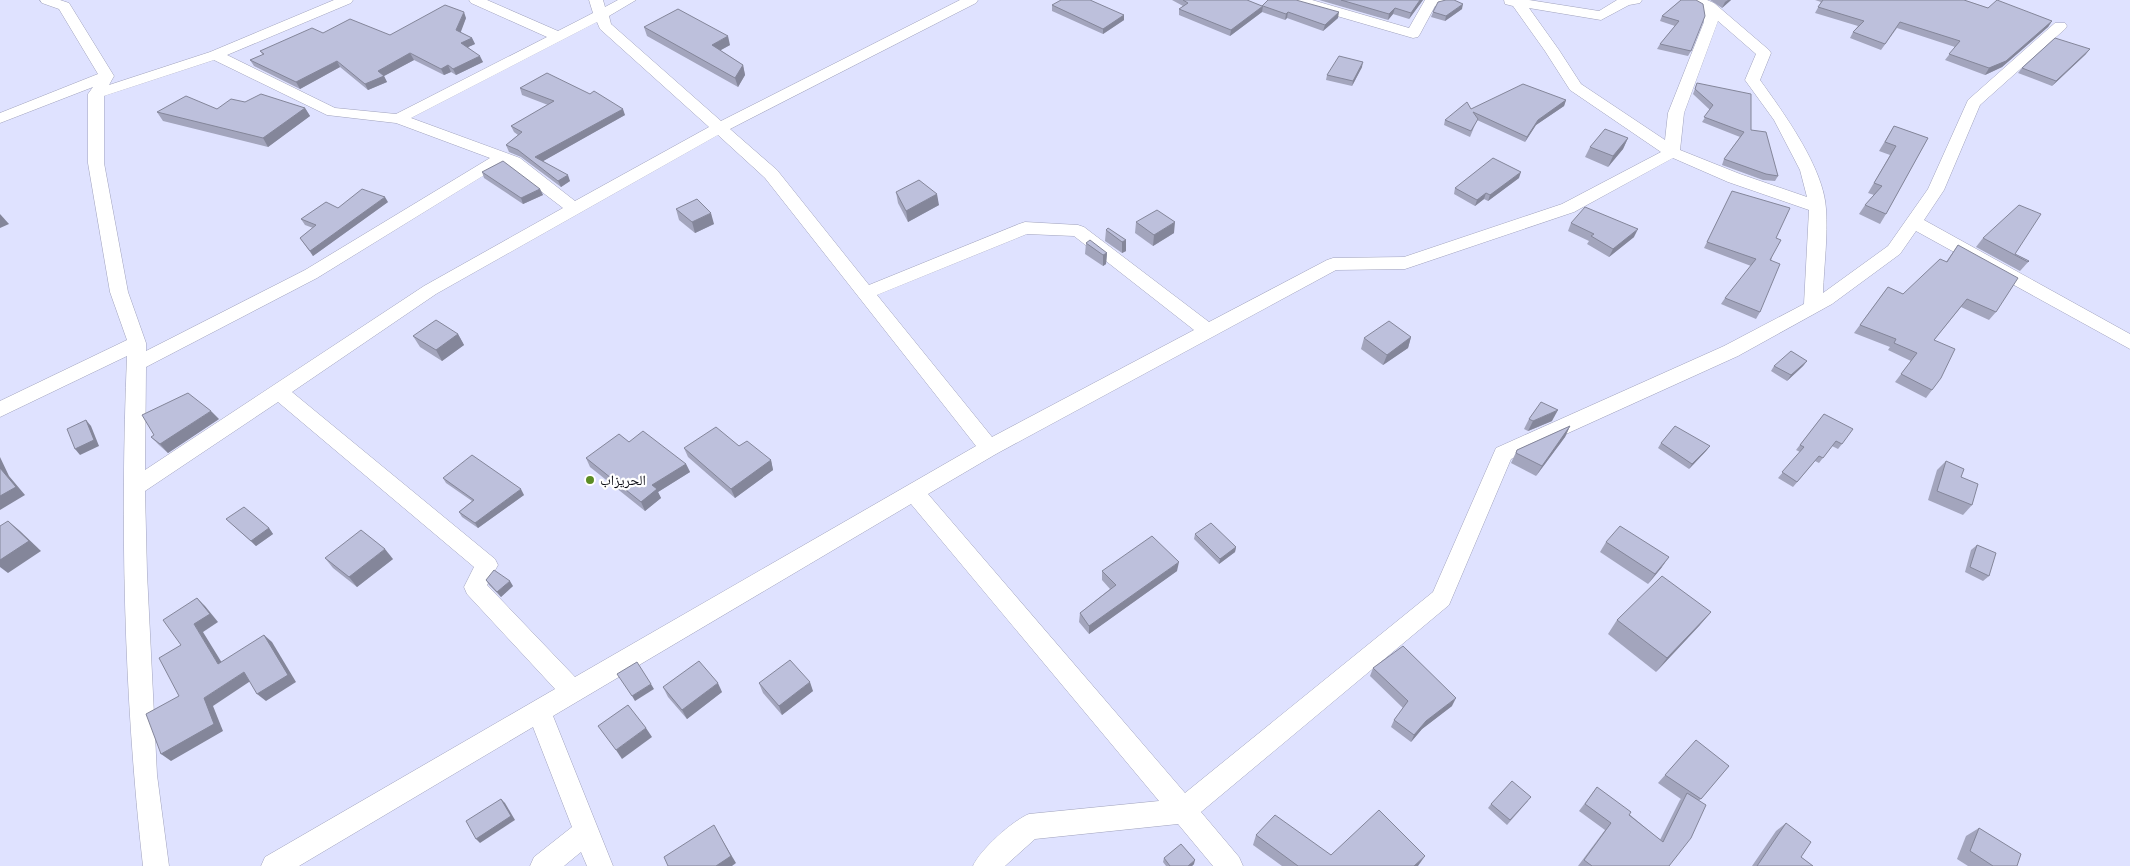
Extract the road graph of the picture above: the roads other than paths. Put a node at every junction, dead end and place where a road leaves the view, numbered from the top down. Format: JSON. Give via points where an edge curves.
{"nodes":[{"id":1,"x":47,"y":0,"type":"edge"},
{"id":2,"x":346,"y":0,"type":"edge"},
{"id":3,"x":476,"y":0,"type":"edge"},
{"id":4,"x":629,"y":0,"type":"edge"},
{"id":5,"x":971,"y":0,"type":"edge"},
{"id":6,"x":1297,"y":0,"type":"edge"},
{"id":7,"x":1443,"y":0,"type":"edge"},
{"id":8,"x":1635,"y":0,"type":"edge"},
{"id":9,"x":1511,"y":1,"type":"edge"},
{"id":10,"x":1702,"y":3,"type":"edge"},
{"id":11,"x":599,"y":8,"type":"edge"},
{"id":12,"x":2060,"y":26,"type":"dead end"},
{"id":13,"x":559,"y":37,"type":"junction"},
{"id":14,"x":215,"y":55,"type":"junction"},
{"id":15,"x":107,"y":76,"type":"junction"},
{"id":16,"x":96,"y":94,"type":"junction"},
{"id":17,"x":0,"y":118,"type":"edge"},
{"id":18,"x":398,"y":119,"type":"junction"},
{"id":19,"x":719,"y":128,"type":"junction"},
{"id":20,"x":1672,"y":152,"type":"junction"},
{"id":21,"x":503,"y":157,"type":"junction"},
{"id":22,"x":1818,"y":207,"type":"junction"},
{"id":23,"x":574,"y":209,"type":"junction"},
{"id":24,"x":1914,"y":222,"type":"junction"},
{"id":25,"x":866,"y":294,"type":"junction"},
{"id":26,"x":1813,"y":307,"type":"junction"},
{"id":27,"x":1208,"y":331,"type":"junction"},
{"id":28,"x":2130,"y":342,"type":"edge"},
{"id":29,"x":137,"y":343,"type":"junction"},
{"id":30,"x":136,"y":364,"type":"junction"},
{"id":31,"x":278,"y":391,"type":"junction"},
{"id":32,"x":0,"y":410,"type":"edge"},
{"id":33,"x":989,"y":448,"type":"junction"},
{"id":34,"x":134,"y":488,"type":"junction"},
{"id":35,"x":914,"y":492,"type":"junction"},
{"id":36,"x":573,"y":691,"type":"junction"},
{"id":37,"x":539,"y":711,"type":"junction"},
{"id":38,"x":1183,"y":811,"type":"junction"},
{"id":39,"x":586,"y":832,"type":"junction"},
{"id":40,"x":156,"y":866,"type":"edge"},
{"id":41,"x":274,"y":866,"type":"edge"},
{"id":42,"x":543,"y":866,"type":"edge"},
{"id":43,"x":600,"y":866,"type":"edge"},
{"id":44,"x":986,"y":866,"type":"edge"},
{"id":45,"x":1230,"y":866,"type":"edge"}],
"edges":[{"from":1,"to":15,"type":"street","via":[[64,6]]},
{"from":2,"to":14,"type":"street"},
{"from":3,"to":13,"type":"street"},
{"from":4,"to":11,"type":"street"},
{"from":5,"to":19,"type":"street"},
{"from":6,"to":7,"type":"street","via":[[1413,34],[1430,4]]},
{"from":8,"to":9,"type":"street","via":[[1625,1],[1601,16]]},
{"from":9,"to":20,"type":"street","via":[[1552,50],[1575,87]]},
{"from":10,"to":20,"type":"street","via":[[1711,22],[1676,113]]},
{"from":10,"to":22,"type":"street","via":[[1764,53],[1752,80],[1781,120],[1808,170]]},
{"from":11,"to":13,"type":"street"},
{"from":11,"to":19,"type":"street","via":[[605,26]]},
{"from":12,"to":24,"type":"street","via":[[1974,103],[1936,190]]},
{"from":13,"to":18,"type":"street"},
{"from":14,"to":16,"type":"street"},
{"from":14,"to":18,"type":"street","via":[[332,112]]},
{"from":15,"to":16,"type":"street"},
{"from":15,"to":17,"type":"street"},
{"from":16,"to":29,"type":"street","via":[[96,163],[119,292]]},
{"from":18,"to":21,"type":"street"},
{"from":19,"to":23,"type":"street"},
{"from":19,"to":25,"type":"street","via":[[771,174]]},
{"from":20,"to":22,"type":"street"},
{"from":20,"to":27,"type":"street","via":[[1568,208],[1405,263],[1334,264]]},
{"from":21,"to":23,"type":"street","via":[[514,161]]},
{"from":21,"to":30,"type":"street","via":[[311,274]]},
{"from":22,"to":26,"type":"street"},
{"from":23,"to":31,"type":"street","via":[[430,290]]},
{"from":24,"to":26,"type":"street","via":[[1894,250]]},
{"from":24,"to":28,"type":"street"},
{"from":25,"to":27,"type":"street","via":[[1025,228],[1078,231]]},
{"from":25,"to":33,"type":"street"},
{"from":26,"to":38,"type":"street","via":[[1731,350],[1503,454],[1441,598]]},
{"from":27,"to":33,"type":"street"},
{"from":29,"to":30,"type":"street"},
{"from":29,"to":32,"type":"street"},
{"from":30,"to":34,"type":"street"},
{"from":31,"to":34,"type":"street"},
{"from":31,"to":36,"type":"street","via":[[486,565],[476,587]]},
{"from":33,"to":35,"type":"street"},
{"from":34,"to":40,"type":"street","via":[[144,774]]},
{"from":35,"to":36,"type":"street"},
{"from":35,"to":38,"type":"street"},
{"from":36,"to":37,"type":"street"},
{"from":37,"to":39,"type":"street"},
{"from":37,"to":41,"type":"street"},
{"from":38,"to":44,"type":"street","via":[[1029,827]]},
{"from":38,"to":45,"type":"street"},
{"from":39,"to":42,"type":"street"},
{"from":39,"to":43,"type":"street"}]}
